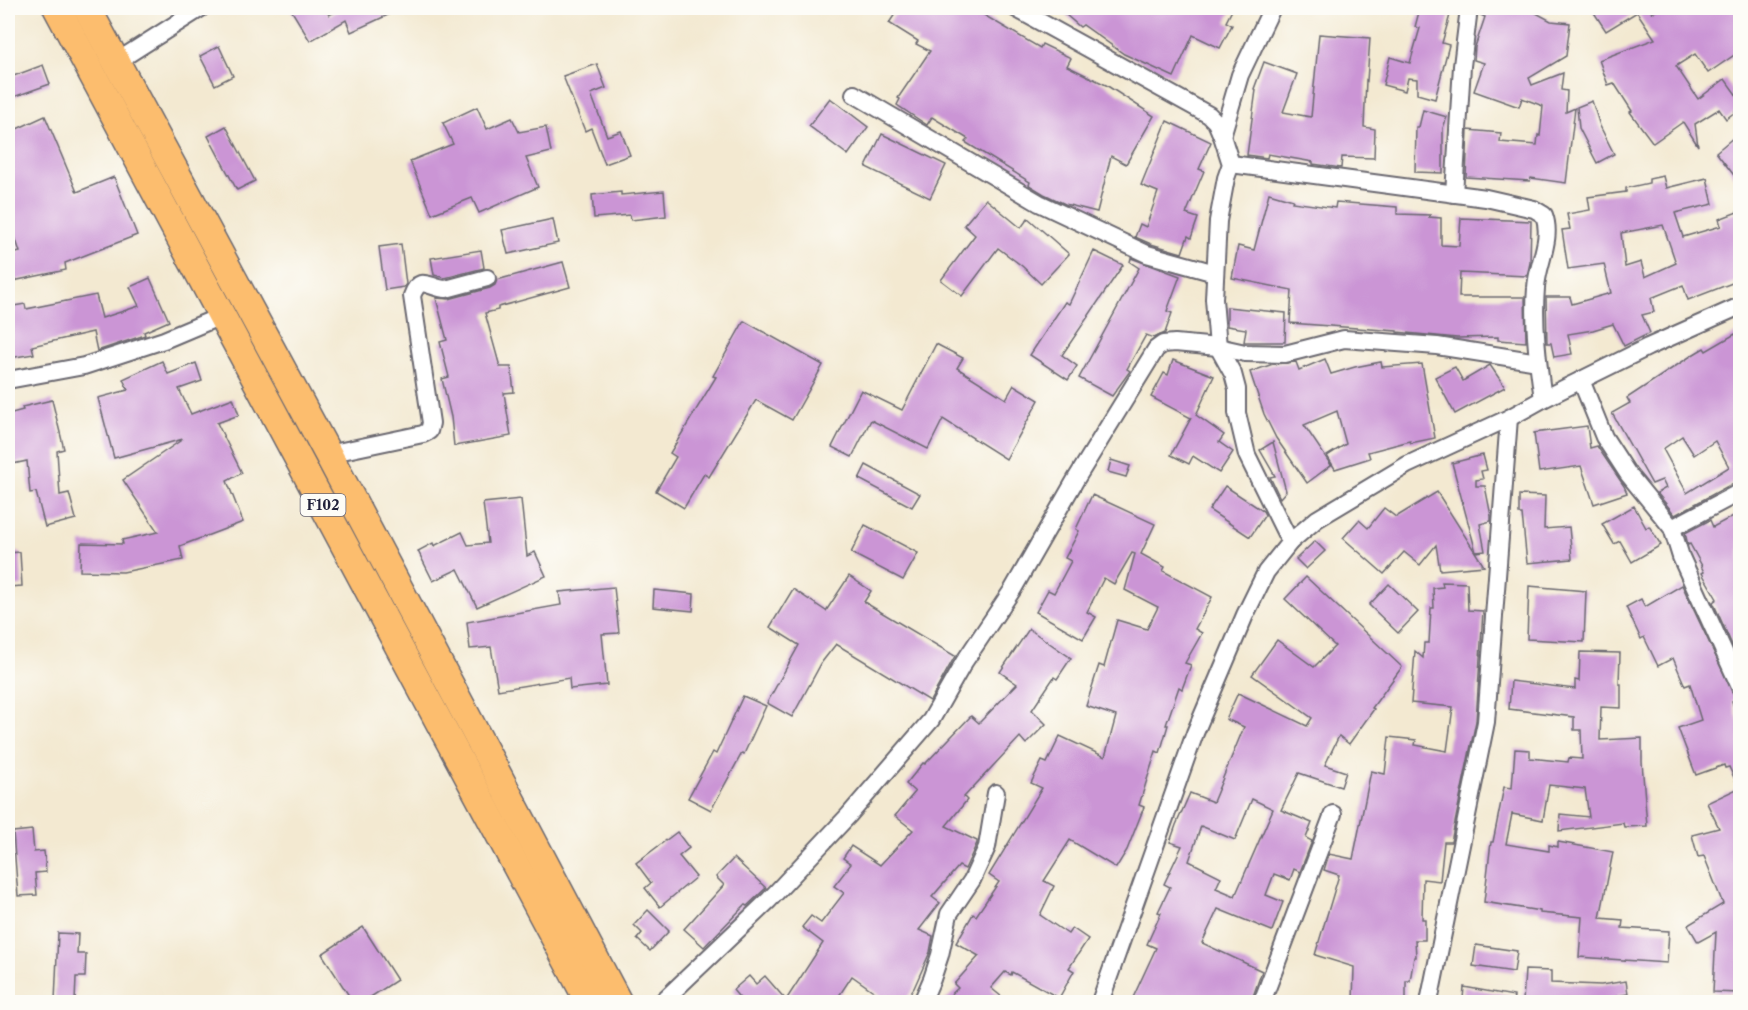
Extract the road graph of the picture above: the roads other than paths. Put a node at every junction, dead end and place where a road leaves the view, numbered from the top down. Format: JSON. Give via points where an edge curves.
{"nodes":[{"id":1,"x":57,"y":8,"type":"edge"},
{"id":2,"x":87,"y":8,"type":"edge"},
{"id":3,"x":201,"y":8,"type":"edge"},
{"id":4,"x":1015,"y":8,"type":"edge"},
{"id":5,"x":1272,"y":8,"type":"edge"},
{"id":6,"x":1469,"y":8,"type":"edge"},
{"id":7,"x":116,"y":62,"type":"junction"},
{"id":8,"x":854,"y":94,"type":"dead end"},
{"id":9,"x":1222,"y":136,"type":"junction"},
{"id":10,"x":1231,"y":164,"type":"junction"},
{"id":11,"x":1454,"y":194,"type":"junction"},
{"id":12,"x":1215,"y":273,"type":"junction"},
{"id":13,"x":488,"y":278,"type":"dead end"},
{"id":14,"x":1740,"y":306,"type":"edge"},
{"id":15,"x":221,"y":316,"type":"junction"},
{"id":16,"x":1218,"y":347,"type":"junction"},
{"id":17,"x":1538,"y":362,"type":"junction"},
{"id":18,"x":8,"y":380,"type":"edge"},
{"id":19,"x":1581,"y":380,"type":"junction"},
{"id":20,"x":1542,"y":399,"type":"junction"},
{"id":21,"x":1509,"y":418,"type":"junction"},
{"id":22,"x":328,"y":454,"type":"junction"},
{"id":23,"x":1740,"y":492,"type":"edge"},
{"id":24,"x":1672,"y":528,"type":"junction"},
{"id":25,"x":1290,"y":542,"type":"junction"},
{"id":26,"x":1740,"y":687,"type":"edge"},
{"id":27,"x":996,"y":793,"type":"dead end"},
{"id":28,"x":1334,"y":814,"type":"dead end"},
{"id":29,"x":589,"y":1002,"type":"edge"},
{"id":30,"x":618,"y":1002,"type":"edge"},
{"id":31,"x":662,"y":1002,"type":"edge"},
{"id":32,"x":922,"y":1002,"type":"edge"},
{"id":33,"x":1100,"y":1002,"type":"edge"},
{"id":34,"x":1262,"y":1002,"type":"edge"},
{"id":35,"x":1429,"y":1002,"type":"edge"}],
"edges":[{"from":1,"to":15,"type":"main road","number":"F102"},
{"from":2,"to":7,"type":"main road","number":"F102"},
{"from":3,"to":7,"type":"street"},
{"from":4,"to":9,"type":"street","via":[[1209,115]]},
{"from":5,"to":9,"type":"street","via":[[1240,75]]},
{"from":6,"to":11,"type":"street"},
{"from":7,"to":22,"type":"main road","number":"F102"},
{"from":8,"to":12,"type":"street","via":[[1039,203],[1147,254]]},
{"from":9,"to":10,"type":"street"},
{"from":10,"to":11,"type":"street"},
{"from":10,"to":12,"type":"street","via":[[1218,221]]},
{"from":11,"to":17,"type":"street","via":[[1534,209],[1544,215],[1546,238],[1536,287]]},
{"from":12,"to":16,"type":"street"},
{"from":13,"to":22,"type":"street","via":[[446,289],[429,283],[415,288],[412,296],[429,431]]},
{"from":14,"to":19,"type":"street"},
{"from":15,"to":18,"type":"street","via":[[164,340],[84,366]]},
{"from":15,"to":29,"type":"main road","number":"F102"},
{"from":16,"to":17,"type":"street","via":[[1245,353],[1285,354],[1344,339],[1437,346]]},
{"from":16,"to":25,"type":"street","via":[[1233,374],[1247,455]]},
{"from":16,"to":31,"type":"street","via":[[1175,343],[1156,349],[931,720],[849,816],[769,900]]},
{"from":17,"to":20,"type":"street"},
{"from":19,"to":20,"type":"street"},
{"from":19,"to":24,"type":"street","via":[[1604,437]]},
{"from":20,"to":21,"type":"street"},
{"from":21,"to":25,"type":"street","via":[[1407,465],[1317,519]]},
{"from":21,"to":35,"type":"street","via":[[1486,722]]},
{"from":22,"to":30,"type":"main road","number":"F102"},
{"from":23,"to":24,"type":"street"},
{"from":24,"to":26,"type":"street","via":[[1681,557]]},
{"from":25,"to":33,"type":"street","via":[[1266,572],[1195,733]]},
{"from":27,"to":32,"type":"street","via":[[987,847],[972,880],[949,914]]},
{"from":28,"to":34,"type":"street"}]}
